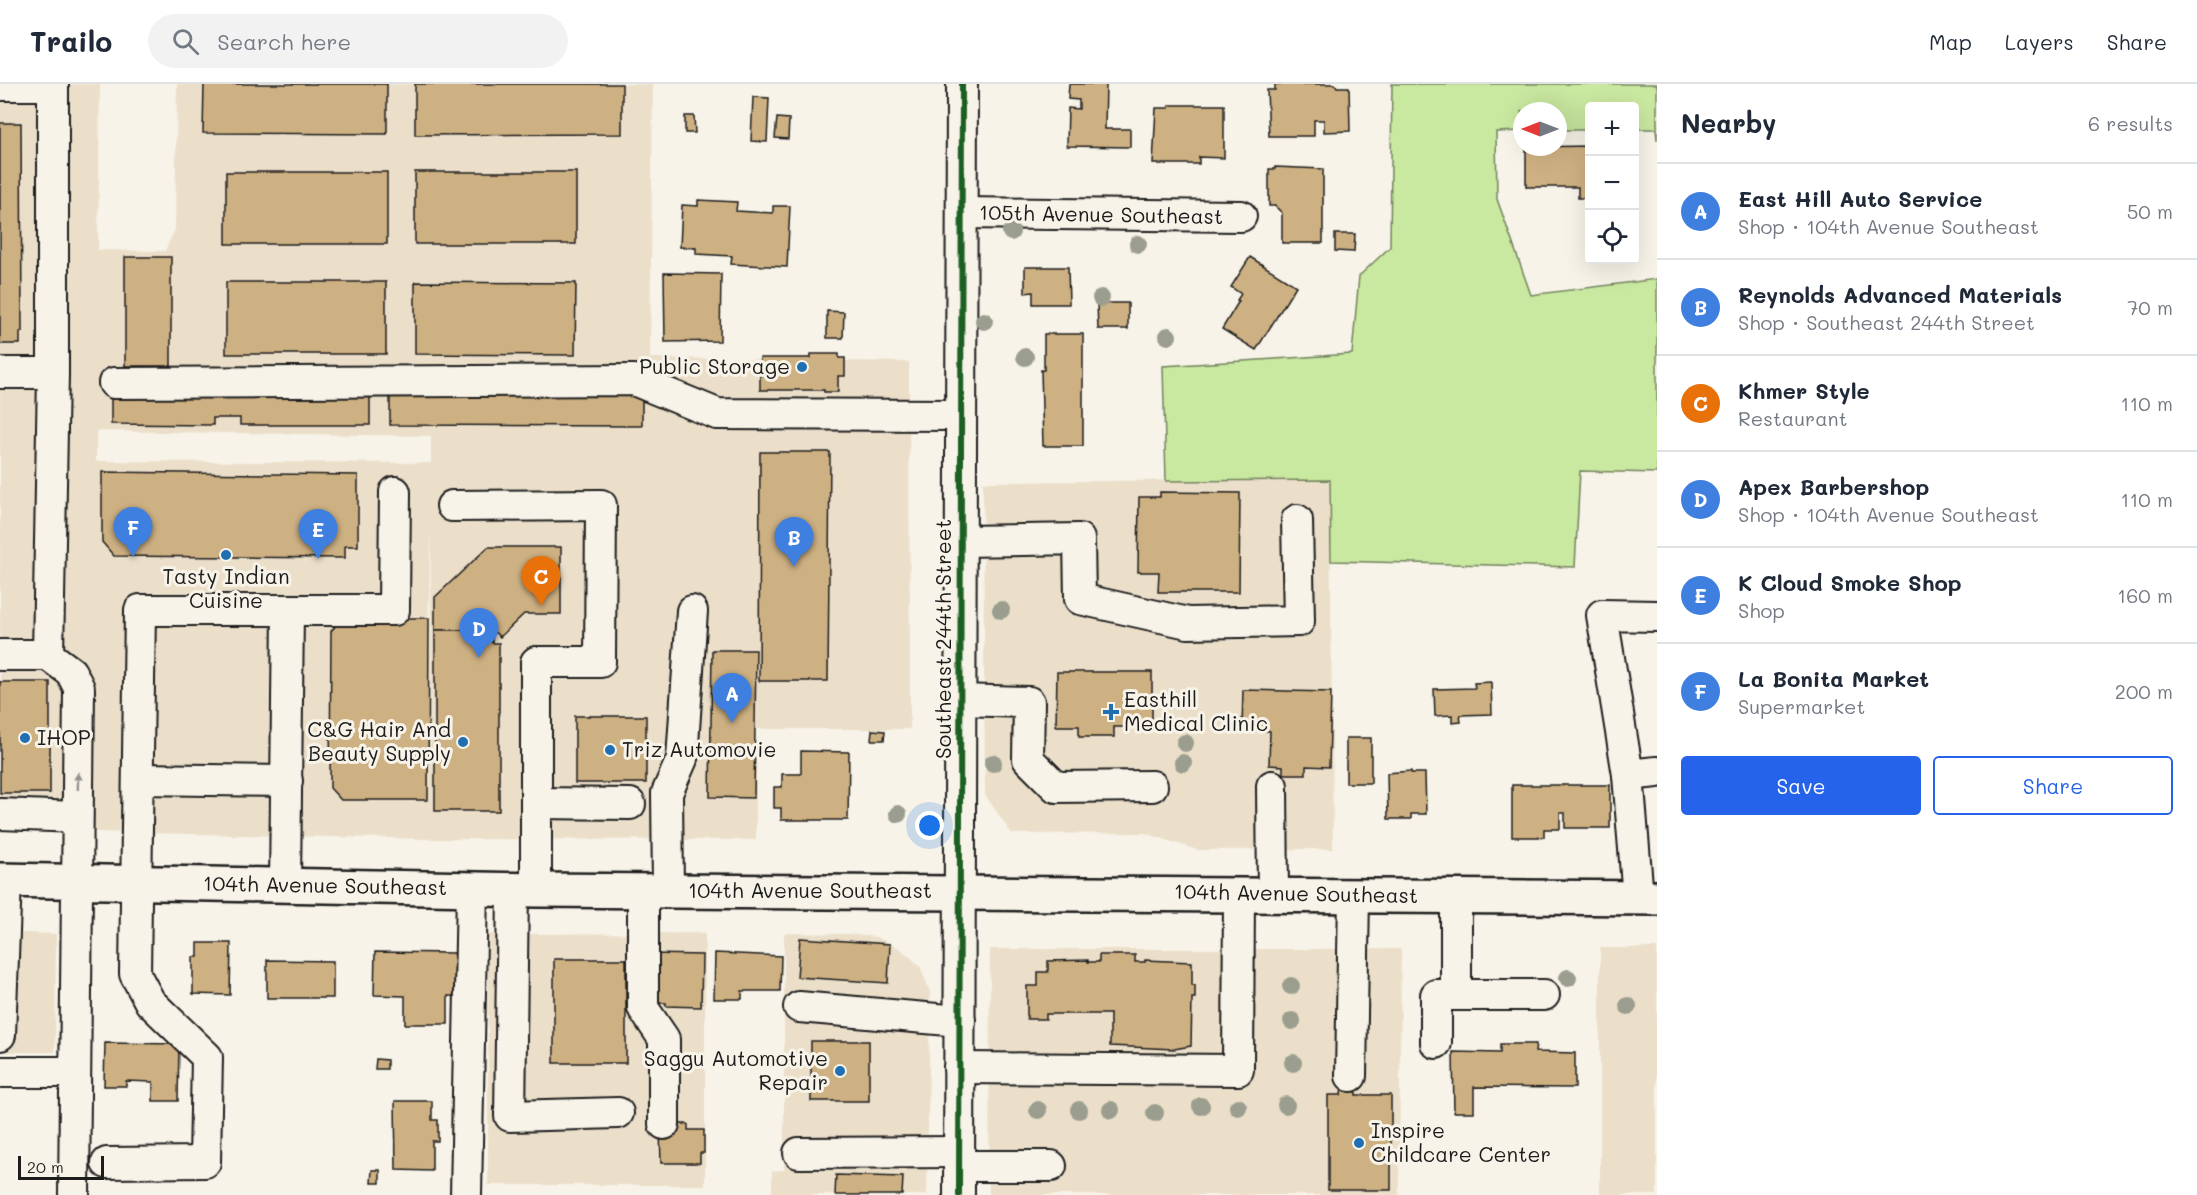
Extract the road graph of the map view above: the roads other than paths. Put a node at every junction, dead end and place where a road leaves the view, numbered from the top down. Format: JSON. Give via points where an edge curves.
{"nodes":[{"id":1,"x":962,"y":84,"type":"edge"},
{"id":2,"x":0,"y":85,"type":"edge"},
{"id":3,"x":962,"y":213,"type":"junction"},
{"id":4,"x":1241,"y":216,"type":"dead end"},
{"id":5,"x":0,"y":373,"type":"edge"},
{"id":6,"x":52,"y":373,"type":"junction"},
{"id":7,"x":114,"y":382,"type":"dead end"},
{"id":8,"x":961,"y":415,"type":"junction"},
{"id":9,"x":395,"y":492,"type":"dead end"},
{"id":10,"x":452,"y":506,"type":"dead end"},
{"id":11,"x":1298,"y":520,"type":"dead end"},
{"id":12,"x":961,"y":542,"type":"junction"},
{"id":13,"x":288,"y":610,"type":"junction"},
{"id":14,"x":692,"y":612,"type":"dead end"},
{"id":15,"x":1657,"y":616,"type":"edge"},
{"id":16,"x":0,"y":655,"type":"edge"},
{"id":17,"x":48,"y":656,"type":"junction"},
{"id":18,"x":960,"y":700,"type":"junction"},
{"id":19,"x":1642,"y":773,"type":"edge"},
{"id":20,"x":138,"y":779,"type":"junction"},
{"id":21,"x":287,"y":781,"type":"junction"},
{"id":22,"x":1152,"y":786,"type":"dead end"},
{"id":23,"x":1272,"y":786,"type":"dead end"},
{"id":24,"x":536,"y":803,"type":"junction"},
{"id":25,"x":630,"y":804,"type":"dead end"},
{"id":26,"x":0,"y":814,"type":"edge"},
{"id":27,"x":77,"y":817,"type":"junction"},
{"id":28,"x":3,"y":880,"type":"edge"},
{"id":29,"x":76,"y":882,"type":"junction"},
{"id":30,"x":136,"y":883,"type":"junction"},
{"id":31,"x":285,"y":885,"type":"junction"},
{"id":32,"x":472,"y":889,"type":"junction"},
{"id":33,"x":524,"y":890,"type":"junction"},
{"id":34,"x":656,"y":890,"type":"junction"},
{"id":35,"x":960,"y":891,"type":"junction"},
{"id":36,"x":1239,"y":894,"type":"junction"},
{"id":37,"x":1273,"y":894,"type":"junction"},
{"id":38,"x":1354,"y":895,"type":"junction"},
{"id":39,"x":1456,"y":896,"type":"junction"},
{"id":40,"x":1648,"y":898,"type":"edge"},
{"id":41,"x":1,"y":991,"type":"edge"},
{"id":42,"x":1456,"y":995,"type":"junction"},
{"id":43,"x":1544,"y":995,"type":"dead end"},
{"id":44,"x":799,"y":1007,"type":"dead end"},
{"id":45,"x":960,"y":1021,"type":"junction"},
{"id":46,"x":0,"y":1035,"type":"edge"},
{"id":47,"x":1436,"y":1043,"type":"dead end"},
{"id":48,"x":959,"y":1068,"type":"junction"},
{"id":49,"x":0,"y":1072,"type":"edge"},
{"id":50,"x":75,"y":1072,"type":"junction"},
{"id":51,"x":1351,"y":1076,"type":"dead end"},
{"id":52,"x":618,"y":1113,"type":"dead end"},
{"id":53,"x":664,"y":1124,"type":"dead end"},
{"id":54,"x":799,"y":1153,"type":"dead end"},
{"id":55,"x":107,"y":1163,"type":"dead end"},
{"id":56,"x":1051,"y":1166,"type":"dead end"},
{"id":57,"x":959,"y":1171,"type":"edge"},
{"id":58,"x":74,"y":1195,"type":"edge"},
{"id":59,"x":466,"y":1195,"type":"edge"}],
"edges":[{"from":1,"to":3,"type":"street","name":"Southeast 244th Street"},
{"from":2,"to":6,"type":"street","via":[[54,86]]},
{"from":3,"to":4,"type":"street","name":"105th Avenue Southeast"},
{"from":3,"to":8,"type":"street","name":"Southeast 244th Street"},
{"from":5,"to":6,"type":"street"},
{"from":6,"to":17,"type":"street"},
{"from":7,"to":8,"type":"street","via":[[634,380],[717,414]]},
{"from":8,"to":12,"type":"street","name":"Southeast 244th Street"},
{"from":9,"to":13,"type":"street","via":[[394,610]]},
{"from":10,"to":24,"type":"street","via":[[602,505],[600,662],[536,662]]},
{"from":11,"to":12,"type":"street","via":[[1299,621],[1188,623],[1080,599],[1079,539]]},
{"from":12,"to":18,"type":"street","name":"Southeast 244th Street"},
{"from":13,"to":20,"type":"street","via":[[140,610]]},
{"from":13,"to":21,"type":"street"},
{"from":14,"to":34,"type":"street","via":[[682,759],[667,793]]},
{"from":15,"to":19,"type":"street","via":[[1602,615]]},
{"from":16,"to":17,"type":"street"},
{"from":27,"to":17,"type":"street","one_way":true,"via":[[80,688],[71,672]]},
{"from":18,"to":22,"type":"street","via":[[1029,702],[1028,759],[1056,787]]},
{"from":18,"to":35,"type":"street","name":"Southeast 244th Street"},
{"from":19,"to":40,"type":"street"},
{"from":20,"to":21,"type":"street"},
{"from":20,"to":30,"type":"street"},
{"from":21,"to":31,"type":"street"},
{"from":23,"to":37,"type":"street"},
{"from":24,"to":25,"type":"street"},
{"from":24,"to":33,"type":"street"},
{"from":26,"to":27,"type":"street"},
{"from":27,"to":29,"type":"street"},
{"from":28,"to":29,"type":"main road","name":"104th Avenue Southeast"},
{"from":28,"to":41,"type":"street"},
{"from":29,"to":30,"type":"main road","name":"104th Avenue Southeast"},
{"from":29,"to":50,"type":"street"},
{"from":30,"to":31,"type":"main road","name":"104th Avenue Southeast"},
{"from":30,"to":55,"type":"street","via":[[135,974],[150,1002],[207,1057],[205,1162]]},
{"from":31,"to":32,"type":"main road","name":"104th Avenue Southeast"},
{"from":32,"to":33,"type":"main road","name":"104th Avenue Southeast"},
{"from":32,"to":59,"type":"street"},
{"from":33,"to":34,"type":"main road","name":"104th Avenue Southeast"},
{"from":33,"to":52,"type":"street","via":[[510,1116]]},
{"from":34,"to":35,"type":"main road","name":"104th Avenue Southeast"},
{"from":34,"to":53,"type":"street","via":[[643,1008],[664,1039]]},
{"from":35,"to":36,"type":"main road","name":"104th Avenue Southeast"},
{"from":35,"to":45,"type":"street","name":"Southeast 244th Street"},
{"from":36,"to":37,"type":"main road","name":"104th Avenue Southeast"},
{"from":36,"to":48,"type":"street","via":[[1238,1070]]},
{"from":37,"to":38,"type":"main road","name":"104th Avenue Southeast"},
{"from":38,"to":39,"type":"main road","name":"104th Avenue Southeast"},
{"from":38,"to":51,"type":"street"},
{"from":39,"to":40,"type":"main road","name":"104th Avenue Southeast"},
{"from":39,"to":42,"type":"street"},
{"from":41,"to":46,"type":"street"},
{"from":42,"to":43,"type":"street"},
{"from":42,"to":47,"type":"street","via":[[1436,995]]},
{"from":44,"to":45,"type":"street"},
{"from":45,"to":48,"type":"street","name":"Southeast 244th Street"},
{"from":48,"to":57,"type":"street","name":"Southeast 244th Street"},
{"from":49,"to":50,"type":"street"},
{"from":50,"to":58,"type":"street"},
{"from":54,"to":57,"type":"street"},
{"from":56,"to":57,"type":"street"}]}
